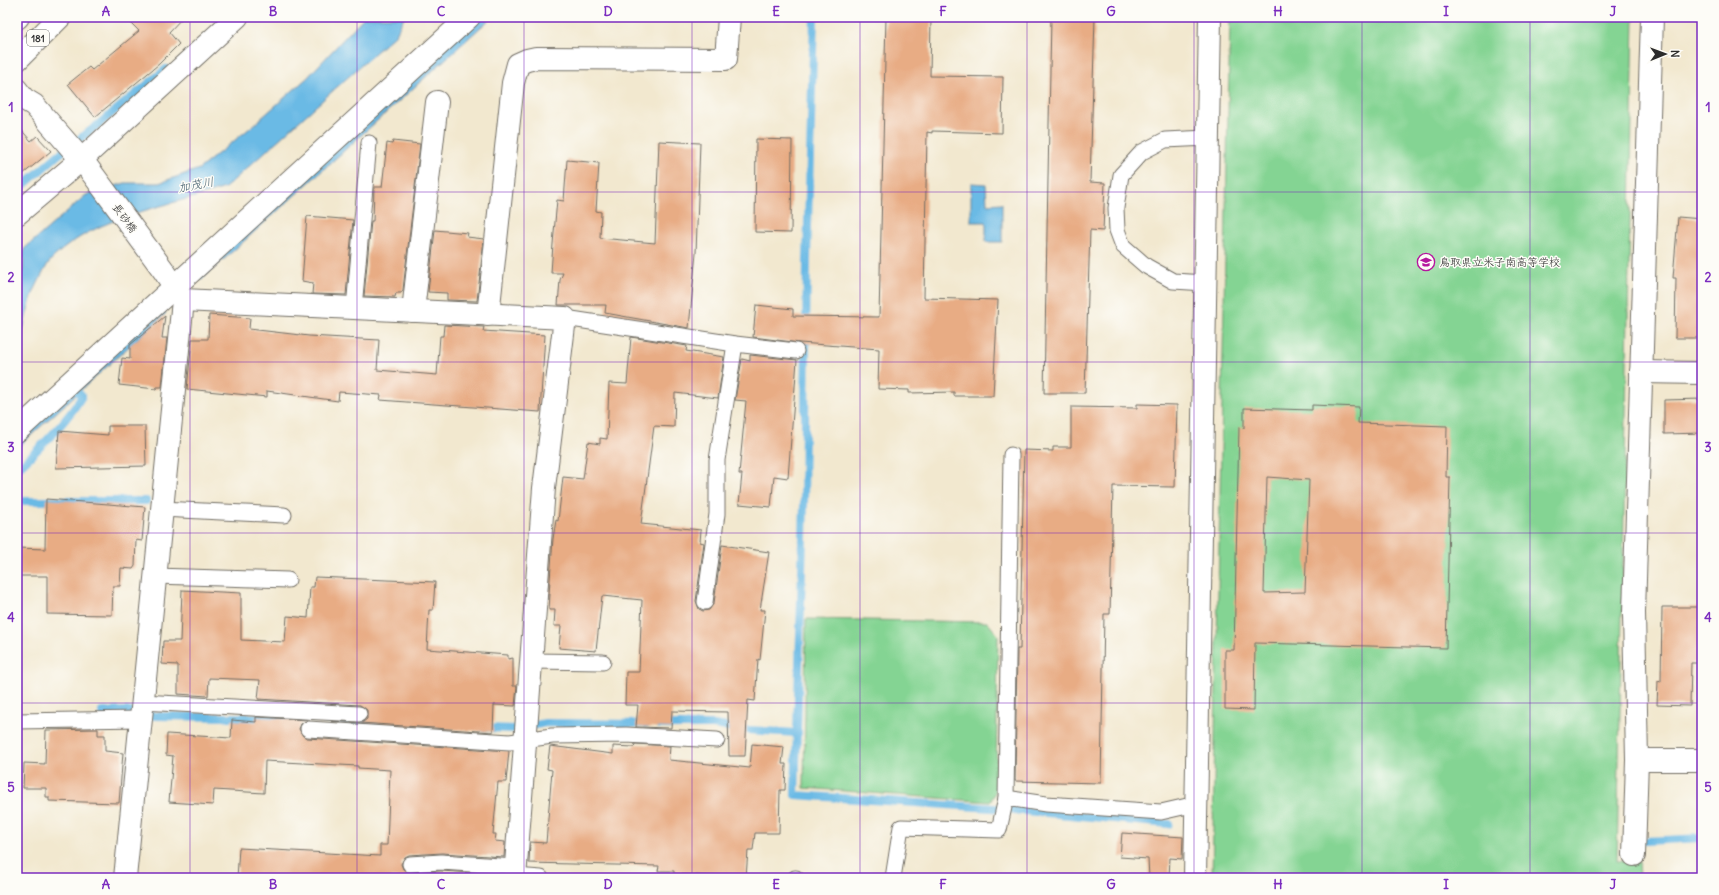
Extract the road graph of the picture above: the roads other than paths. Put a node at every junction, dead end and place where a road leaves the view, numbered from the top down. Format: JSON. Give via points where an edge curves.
{"nodes":[{"id":1,"x":60,"y":17,"type":"edge"},
{"id":2,"x":237,"y":17,"type":"edge"},
{"id":3,"x":469,"y":17,"type":"edge"},
{"id":4,"x":728,"y":17,"type":"edge"},
{"id":5,"x":1210,"y":17,"type":"edge"},
{"id":6,"x":1652,"y":17,"type":"edge"},
{"id":7,"x":17,"y":60,"type":"edge"},
{"id":8,"x":17,"y":90,"type":"edge"},
{"id":9,"x":436,"y":102,"type":"dead end"},
{"id":10,"x":1208,"y":138,"type":"junction"},
{"id":11,"x":369,"y":143,"type":"dead end"},
{"id":12,"x":84,"y":162,"type":"junction"},
{"id":13,"x":17,"y":214,"type":"edge"},
{"id":14,"x":1206,"y":283,"type":"junction"},
{"id":15,"x":174,"y":286,"type":"junction"},
{"id":16,"x":354,"y":308,"type":"junction"},
{"id":17,"x":413,"y":311,"type":"junction"},
{"id":18,"x":488,"y":315,"type":"junction"},
{"id":19,"x":565,"y":318,"type":"junction"},
{"id":20,"x":735,"y":344,"type":"junction"},
{"id":21,"x":796,"y":351,"type":"dead end"},
{"id":22,"x":1641,"y":372,"type":"junction"},
{"id":23,"x":1702,"y":373,"type":"edge"},
{"id":24,"x":17,"y":430,"type":"edge"},
{"id":25,"x":1011,"y":455,"type":"dead end"},
{"id":26,"x":162,"y":510,"type":"junction"},
{"id":27,"x":284,"y":515,"type":"dead end"},
{"id":28,"x":155,"y":576,"type":"junction"},
{"id":29,"x":288,"y":580,"type":"dead end"},
{"id":30,"x":705,"y":602,"type":"dead end"},
{"id":31,"x":532,"y":661,"type":"junction"},
{"id":32,"x":603,"y":662,"type":"dead end"},
{"id":33,"x":141,"y":711,"type":"junction"},
{"id":34,"x":359,"y":714,"type":"dead end"},
{"id":35,"x":17,"y":721,"type":"edge"},
{"id":36,"x":308,"y":729,"type":"dead end"},
{"id":37,"x":527,"y":739,"type":"junction"},
{"id":38,"x":717,"y":740,"type":"dead end"},
{"id":39,"x":1637,"y":760,"type":"junction"},
{"id":40,"x":1702,"y":760,"type":"edge"},
{"id":41,"x":1006,"y":798,"type":"junction"},
{"id":42,"x":1196,"y":804,"type":"junction"},
{"id":43,"x":1634,"y":855,"type":"dead end"},
{"id":44,"x":410,"y":864,"type":"dead end"},
{"id":45,"x":516,"y":874,"type":"edge"},
{"id":46,"x":125,"y":878,"type":"edge"},
{"id":47,"x":541,"y":878,"type":"edge"},
{"id":48,"x":893,"y":878,"type":"edge"},
{"id":49,"x":1195,"y":878,"type":"edge"}],
"edges":[{"from":1,"to":7,"type":"main road","number":"181"},
{"from":2,"to":12,"type":"main road"},
{"from":3,"to":15,"type":"main road"},
{"from":4,"to":18,"type":"main road","via":[[726,59],[536,58],[518,64],[513,83]]},
{"from":5,"to":10,"type":"main road"},
{"from":6,"to":22,"type":"main road"},
{"from":8,"to":12,"type":"main road","name":"長砂橋","via":[[24,99],[34,105]]},
{"from":9,"to":17,"type":"main road"},
{"from":10,"to":14,"type":"main road"},
{"from":10,"to":14,"type":"lane","via":[[1165,140],[1142,152],[1120,175],[1116,208],[1117,230],[1123,246],[1146,266],[1173,281]]},
{"from":11,"to":16,"type":"lane"},
{"from":12,"to":13,"type":"main road"},
{"from":12,"to":15,"type":"main road","name":"長砂橋"},
{"from":14,"to":42,"type":"main road"},
{"from":15,"to":16,"type":"main road"},
{"from":15,"to":24,"type":"main road"},
{"from":15,"to":26,"type":"main road"},
{"from":16,"to":17,"type":"main road"},
{"from":17,"to":18,"type":"main road"},
{"from":18,"to":19,"type":"main road"},
{"from":19,"to":20,"type":"lane"},
{"from":19,"to":31,"type":"main road","via":[[544,488]]},
{"from":20,"to":21,"type":"lane"},
{"from":20,"to":30,"type":"lane","via":[[717,460],[717,514]]},
{"from":22,"to":23,"type":"main road"},
{"from":22,"to":39,"type":"main road","via":[[1634,613]]},
{"from":25,"to":41,"type":"lane"},
{"from":26,"to":27,"type":"lane"},
{"from":26,"to":28,"type":"main road"},
{"from":28,"to":29,"type":"lane"},
{"from":28,"to":33,"type":"main road"},
{"from":31,"to":32,"type":"lane"},
{"from":31,"to":37,"type":"main road"},
{"from":33,"to":34,"type":"lane"},
{"from":33,"to":35,"type":"lane"},
{"from":33,"to":46,"type":"main road"},
{"from":36,"to":37,"type":"lane","via":[[510,742]]},
{"from":37,"to":38,"type":"lane","via":[[626,734]]},
{"from":37,"to":45,"type":"main road"},
{"from":39,"to":40,"type":"main road"},
{"from":39,"to":43,"type":"main road"},
{"from":41,"to":42,"type":"lane","via":[[1046,804],[1161,812]]},
{"from":41,"to":48,"type":"lane","via":[[999,830],[900,827]]},
{"from":42,"to":49,"type":"main road"},
{"from":44,"to":45,"type":"lane","via":[[441,862]]},
{"from":45,"to":47,"type":"lane"}]}
